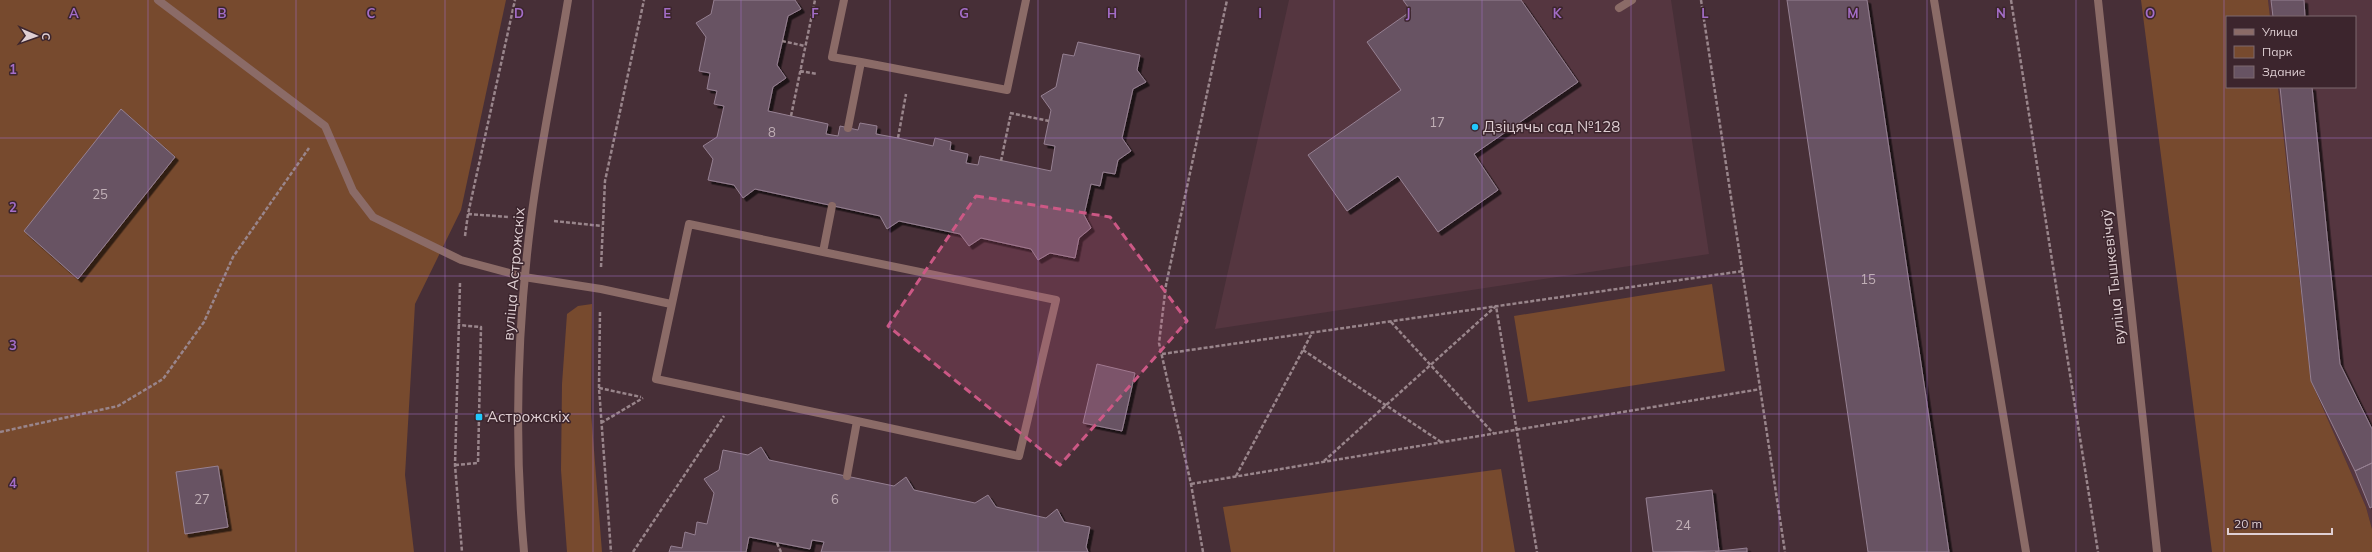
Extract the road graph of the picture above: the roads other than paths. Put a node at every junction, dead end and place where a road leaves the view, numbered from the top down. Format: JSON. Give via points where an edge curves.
{"nodes":[{"id":1,"x":158,"y":0,"type":"edge"},
{"id":2,"x":568,"y":0,"type":"edge"},
{"id":3,"x":844,"y":0,"type":"edge"},
{"id":4,"x":1026,"y":0,"type":"edge"},
{"id":5,"x":1632,"y":0,"type":"edge"},
{"id":6,"x":1934,"y":0,"type":"edge"},
{"id":7,"x":2098,"y":0,"type":"edge"},
{"id":8,"x":1619,"y":8,"type":"dead end"},
{"id":9,"x":861,"y":62,"type":"junction"},
{"id":10,"x":848,"y":128,"type":"dead end"},
{"id":11,"x":832,"y":206,"type":"dead end"},
{"id":12,"x":823,"y":252,"type":"junction"},
{"id":13,"x":524,"y":277,"type":"junction"},
{"id":14,"x":672,"y":304,"type":"junction"},
{"id":15,"x":857,"y":421,"type":"junction"},
{"id":16,"x":847,"y":476,"type":"dead end"},
{"id":17,"x":524,"y":552,"type":"edge"},
{"id":18,"x":2026,"y":552,"type":"edge"},
{"id":19,"x":2157,"y":552,"type":"edge"}],
"edges":[{"from":1,"to":13,"type":"street","via":[[325,126],[353,191],[373,217],[462,260]]},
{"from":2,"to":13,"type":"street","name":"вуліца Астрожскіх","via":[[531,218]]},
{"from":3,"to":9,"type":"street","via":[[832,57]]},
{"from":4,"to":9,"type":"street","via":[[1007,90]]},
{"from":5,"to":8,"type":"street"},
{"from":6,"to":18,"type":"street"},
{"from":7,"to":19,"type":"street","name":"вуліца Тышкевічаў"},
{"from":9,"to":10,"type":"street"},
{"from":11,"to":12,"type":"street"},
{"from":12,"to":14,"type":"street","via":[[689,224]]},
{"from":12,"to":15,"type":"street","via":[[1056,300],[1019,456]]},
{"from":13,"to":14,"type":"street"},
{"from":13,"to":17,"type":"street","name":"вуліца Астрожскіх","via":[[517,410],[518,488]]},
{"from":14,"to":15,"type":"street","via":[[656,379]]},
{"from":15,"to":16,"type":"street"}]}
